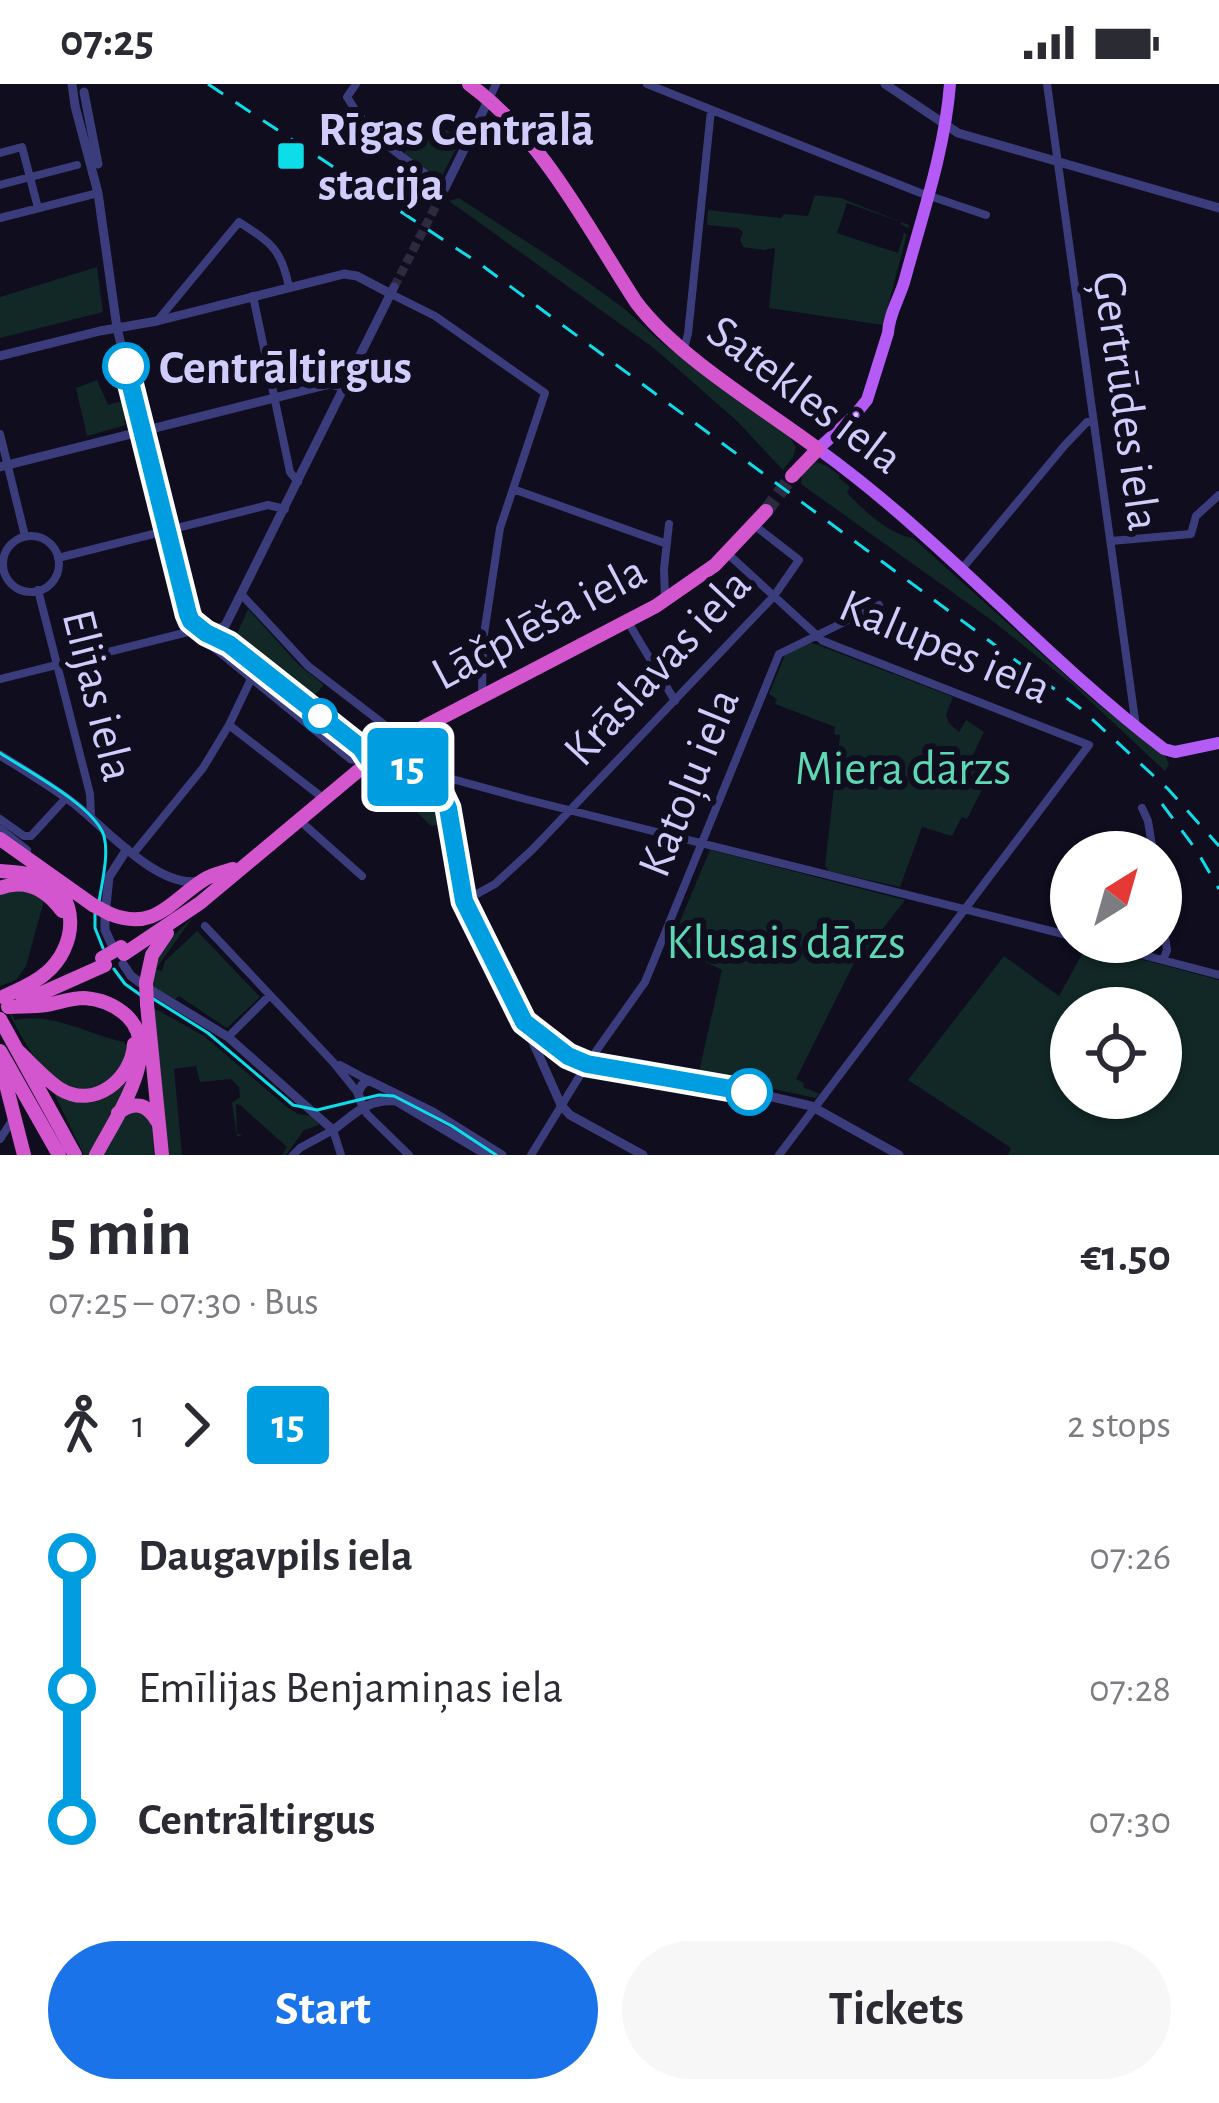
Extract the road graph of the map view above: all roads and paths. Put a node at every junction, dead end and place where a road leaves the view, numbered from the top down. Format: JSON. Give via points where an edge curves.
{"nodes":[{"id":1,"x":72,"y":84,"type":"edge"},
{"id":2,"x":356,"y":84,"type":"edge"},
{"id":3,"x":469,"y":84,"type":"edge"},
{"id":4,"x":647,"y":84,"type":"edge"},
{"id":5,"x":885,"y":84,"type":"edge"},
{"id":6,"x":950,"y":84,"type":"edge"},
{"id":7,"x":1047,"y":84,"type":"edge"},
{"id":8,"x":84,"y":92,"type":"dead end"},
{"id":9,"x":493,"y":92,"type":"edge"},
{"id":10,"x":711,"y":110,"type":"junction"},
{"id":11,"x":946,"y":125,"type":"junction"},
{"id":12,"x":0,"y":153,"type":"edge"},
{"id":13,"x":1058,"y":162,"type":"junction"},
{"id":14,"x":77,"y":165,"type":"dead end"},
{"id":15,"x":30,"y":177,"type":"junction"},
{"id":16,"x":0,"y":185,"type":"edge"},
{"id":17,"x":443,"y":191,"type":"joint"},
{"id":18,"x":98,"y":193,"type":"junction"},
{"id":19,"x":927,"y":195,"type":"junction"},
{"id":20,"x":38,"y":208,"type":"junction"},
{"id":21,"x":1219,"y":208,"type":"edge"},
{"id":22,"x":986,"y":215,"type":"dead end"},
{"id":23,"x":0,"y":218,"type":"edge"},
{"id":24,"x":290,"y":287,"type":"junction"},
{"id":25,"x":393,"y":291,"type":"junction"},
{"id":26,"x":253,"y":296,"type":"junction"},
{"id":27,"x":157,"y":321,"type":"junction"},
{"id":28,"x":118,"y":328,"type":"junction"},
{"id":29,"x":683,"y":349,"type":"junction"},
{"id":30,"x":0,"y":356,"type":"edge"},
{"id":31,"x":345,"y":388,"type":"junction"},
{"id":32,"x":276,"y":397,"type":"junction"},
{"id":33,"x":1094,"y":422,"type":"junction"},
{"id":34,"x":142,"y":431,"type":"junction"},
{"id":35,"x":0,"y":434,"type":"edge"},
{"id":36,"x":818,"y":448,"type":"junction"},
{"id":37,"x":4,"y":466,"type":"edge"},
{"id":38,"x":792,"y":476,"type":"tunnel mouth"},
{"id":39,"x":298,"y":482,"type":"junction"},
{"id":40,"x":514,"y":489,"type":"junction"},
{"id":41,"x":1219,"y":495,"type":"edge"},
{"id":42,"x":285,"y":509,"type":"junction"},
{"id":43,"x":766,"y":512,"type":"tunnel mouth"},
{"id":44,"x":669,"y":524,"type":"dead end"},
{"id":45,"x":754,"y":525,"type":"junction"},
{"id":46,"x":166,"y":531,"type":"junction"},
{"id":47,"x":25,"y":536,"type":"junction"},
{"id":48,"x":1111,"y":541,"type":"junction"},
{"id":49,"x":667,"y":544,"type":"junction"},
{"id":50,"x":728,"y":554,"type":"junction"},
{"id":51,"x":58,"y":557,"type":"junction"},
{"id":52,"x":961,"y":570,"type":"junction"},
{"id":53,"x":2,"y":572,"type":"edge"},
{"id":54,"x":38,"y":590,"type":"junction"},
{"id":55,"x":242,"y":595,"type":"junction"},
{"id":56,"x":774,"y":596,"type":"junction"},
{"id":57,"x":665,"y":600,"type":"junction"},
{"id":58,"x":879,"y":605,"type":"dead end"},
{"id":59,"x":628,"y":622,"type":"junction"},
{"id":60,"x":206,"y":633,"type":"junction"},
{"id":61,"x":815,"y":634,"type":"junction"},
{"id":62,"x":58,"y":665,"type":"junction"},
{"id":63,"x":0,"y":679,"type":"edge"},
{"id":64,"x":251,"y":680,"type":"junction"},
{"id":65,"x":1131,"y":691,"type":"junction"},
{"id":66,"x":482,"y":697,"type":"junction"},
{"id":67,"x":674,"y":701,"type":"junction"},
{"id":68,"x":1111,"y":709,"type":"junction"},
{"id":69,"x":229,"y":725,"type":"junction"},
{"id":70,"x":1136,"y":728,"type":"junction"},
{"id":71,"x":402,"y":737,"type":"junction"},
{"id":72,"x":1219,"y":743,"type":"edge"},
{"id":73,"x":0,"y":754,"type":"edge"},
{"id":74,"x":369,"y":760,"type":"junction"},
{"id":75,"x":423,"y":771,"type":"junction"},
{"id":76,"x":66,"y":798,"type":"junction"},
{"id":77,"x":323,"y":798,"type":"junction"},
{"id":78,"x":1142,"y":808,"type":"dead end"},
{"id":79,"x":568,"y":810,"type":"junction"},
{"id":80,"x":91,"y":818,"type":"junction"},
{"id":81,"x":0,"y":819,"type":"edge"},
{"id":82,"x":298,"y":820,"type":"junction"},
{"id":83,"x":0,"y":829,"type":"edge"},
{"id":84,"x":1148,"y":831,"type":"edge"},
{"id":85,"x":6,"y":833,"type":"edge"},
{"id":86,"x":704,"y":843,"type":"junction"},
{"id":87,"x":130,"y":852,"type":"junction"},
{"id":88,"x":243,"y":865,"type":"junction"},
{"id":89,"x":0,"y":871,"type":"edge"},
{"id":90,"x":49,"y":873,"type":"junction"},
{"id":91,"x":362,"y":876,"type":"dead end"},
{"id":92,"x":225,"y":880,"type":"junction"},
{"id":93,"x":0,"y":888,"type":"edge"},
{"id":94,"x":183,"y":900,"type":"junction"},
{"id":95,"x":464,"y":901,"type":"junction"},
{"id":96,"x":966,"y":909,"type":"junction"},
{"id":97,"x":103,"y":910,"type":"junction"},
{"id":98,"x":205,"y":926,"type":"dead end"},
{"id":99,"x":154,"y":929,"type":"junction"},
{"id":100,"x":1050,"y":931,"type":"edge"},
{"id":101,"x":68,"y":938,"type":"junction"},
{"id":102,"x":120,"y":952,"type":"junction"},
{"id":103,"x":1180,"y":963,"type":"edge"},
{"id":104,"x":1219,"y":975,"type":"edge"},
{"id":105,"x":146,"y":990,"type":"junction"},
{"id":106,"x":270,"y":996,"type":"junction"},
{"id":107,"x":2,"y":1006,"type":"edge"},
{"id":108,"x":121,"y":1012,"type":"junction"},
{"id":109,"x":524,"y":1022,"type":"junction"},
{"id":110,"x":228,"y":1037,"type":"junction"},
{"id":111,"x":0,"y":1051,"type":"edge"},
{"id":112,"x":18,"y":1051,"type":"junction"},
{"id":113,"x":568,"y":1056,"type":"junction"},
{"id":114,"x":541,"y":1059,"type":"junction"},
{"id":115,"x":0,"y":1061,"type":"edge"},
{"id":116,"x":333,"y":1062,"type":"junction"},
{"id":117,"x":587,"y":1064,"type":"junction"},
{"id":118,"x":368,"y":1080,"type":"junction"},
{"id":119,"x":358,"y":1094,"type":"junction"},
{"id":120,"x":362,"y":1106,"type":"junction"},
{"id":121,"x":561,"y":1106,"type":"junction"},
{"id":122,"x":816,"y":1108,"type":"junction"},
{"id":123,"x":116,"y":1115,"type":"junction"},
{"id":124,"x":15,"y":1118,"type":"junction"},
{"id":125,"x":157,"y":1122,"type":"junction"},
{"id":126,"x":333,"y":1130,"type":"junction"},
{"id":127,"x":0,"y":1139,"type":"edge"},
{"id":128,"x":25,"y":1155,"type":"edge"},
{"id":129,"x":59,"y":1155,"type":"edge"},
{"id":130,"x":75,"y":1155,"type":"edge"},
{"id":131,"x":96,"y":1155,"type":"edge"},
{"id":132,"x":159,"y":1155,"type":"edge"},
{"id":133,"x":292,"y":1155,"type":"edge"},
{"id":134,"x":341,"y":1155,"type":"edge"},
{"id":135,"x":409,"y":1155,"type":"edge"},
{"id":136,"x":487,"y":1155,"type":"edge"},
{"id":137,"x":502,"y":1155,"type":"edge"},
{"id":138,"x":531,"y":1155,"type":"edge"},
{"id":139,"x":644,"y":1155,"type":"edge"},
{"id":140,"x":779,"y":1155,"type":"edge"},
{"id":141,"x":899,"y":1155,"type":"edge"}],
"edges":[{"from":1,"to":18,"type":"street"},
{"from":2,"to":17,"type":"street","via":[[347,97],[368,128]]},
{"from":3,"to":9,"type":"highway","name":"Satekles iela"},
{"from":4,"to":10,"type":"street"},
{"from":5,"to":11,"type":"street"},
{"from":6,"to":11,"type":"main road"},
{"from":7,"to":13,"type":"street","name":"Ģertrūdes iela"},
{"from":8,"to":18,"type":"street"},
{"from":9,"to":17,"type":"street"},
{"from":9,"to":29,"type":"highway","name":"Satekles iela","via":[[646,316]]},
{"from":10,"to":19,"type":"street"},
{"from":10,"to":29,"type":"street"},
{"from":11,"to":13,"type":"street"},
{"from":11,"to":19,"type":"main road"},
{"from":12,"to":15,"type":"street","via":[[22,147]]},
{"from":13,"to":21,"type":"street"},
{"from":13,"to":33,"type":"street","name":"Ģertrūdes iela"},
{"from":14,"to":15,"type":"street"},
{"from":15,"to":16,"type":"street"},
{"from":15,"to":20,"type":"street"},
{"from":18,"to":20,"type":"street"},
{"from":18,"to":28,"type":"street"},
{"from":19,"to":22,"type":"street"},
{"from":19,"to":36,"type":"main road","via":[[866,400]]},
{"from":20,"to":23,"type":"street"},
{"from":24,"to":25,"type":"street","via":[[349,274]]},
{"from":24,"to":26,"type":"street"},
{"from":24,"to":27,"type":"street","via":[[277,250],[239,222]]},
{"from":25,"to":31,"type":"street"},
{"from":25,"to":40,"type":"street","via":[[545,393]]},
{"from":26,"to":27,"type":"street"},
{"from":26,"to":32,"type":"street"},
{"from":27,"to":28,"type":"street"},
{"from":28,"to":30,"type":"street"},
{"from":28,"to":34,"type":"street"},
{"from":29,"to":36,"type":"highway","name":"Satekles iela"},
{"from":31,"to":32,"type":"street"},
{"from":31,"to":39,"type":"street"},
{"from":32,"to":34,"type":"street"},
{"from":32,"to":39,"type":"street"},
{"from":33,"to":48,"type":"street","name":"Ģertrūdes iela"},
{"from":33,"to":52,"type":"street","via":[[1065,445]]},
{"from":34,"to":37,"type":"street"},
{"from":34,"to":46,"type":"street"},
{"from":35,"to":37,"type":"street"},
{"from":36,"to":38,"type":"highway"},
{"from":36,"to":52,"type":"main road","name":"Satekles iela"},
{"from":37,"to":47,"type":"street"},
{"from":39,"to":42,"type":"street"},
{"from":40,"to":49,"type":"street"},
{"from":40,"to":66,"type":"street","via":[[500,528]]},
{"from":41,"to":48,"type":"street","via":[[1196,516],[1191,534]]},
{"from":42,"to":46,"type":"street","via":[[268,506]]},
{"from":42,"to":55,"type":"street"},
{"from":43,"to":45,"type":"highway","name":"Lāčplēša iela"},
{"from":44,"to":49,"type":"street"},
{"from":45,"to":50,"type":"highway","name":"Lāčplēša iela"},
{"from":45,"to":56,"type":"street","name":"Krāslavas iela","via":[[799,560]]},
{"from":46,"to":51,"type":"street"},
{"from":46,"to":60,"type":"street","via":[[188,614]]},
{"from":47,"to":51,"type":"street","name":"Elijas iela","via":[[42,538]]},
{"from":47,"to":53,"type":"street","name":"Elijas iela","via":[[5,553]]},
{"from":48,"to":65,"type":"street","name":"Ģertrūdes iela"},
{"from":49,"to":57,"type":"street"},
{"from":50,"to":56,"type":"street","name":"Kalupes iela"},
{"from":50,"to":57,"type":"highway","name":"Lāčplēša iela"},
{"from":51,"to":54,"type":"street","name":"Elijas iela","via":[[57,574]]},
{"from":52,"to":68,"type":"main road","name":"Satekles iela"},
{"from":53,"to":54,"type":"street","name":"Elijas iela","via":[[21,590]]},
{"from":54,"to":62,"type":"street","name":"Elijas iela"},
{"from":55,"to":60,"type":"street","via":[[225,626]]},
{"from":55,"to":71,"type":"street","via":[[312,670]]},
{"from":56,"to":61,"type":"street","name":"Kalupes iela"},
{"from":56,"to":67,"type":"street","name":"Krāslavas iela"},
{"from":57,"to":59,"type":"highway","name":"Lāčplēša iela"},
{"from":58,"to":61,"type":"street","name":"Katoļu iela"},
{"from":59,"to":66,"type":"highway","name":"Lāčplēša iela"},
{"from":59,"to":67,"type":"street"},
{"from":60,"to":62,"type":"street"},
{"from":60,"to":64,"type":"street"},
{"from":60,"to":74,"type":"street"},
{"from":61,"to":86,"type":"street","name":"Katoļu iela","via":[[779,654]]},
{"from":61,"to":96,"type":"street","name":"Kalupes iela","via":[[1089,745]]},
{"from":62,"to":63,"type":"street"},
{"from":62,"to":80,"type":"street","name":"Elijas iela"},
{"from":64,"to":69,"type":"street"},
{"from":64,"to":74,"type":"street","via":[[351,759]]},
{"from":65,"to":68,"type":"street"},
{"from":65,"to":70,"type":"street","name":"Ģertrūdes iela"},
{"from":66,"to":71,"type":"highway","name":"Lāčplēša iela"},
{"from":67,"to":79,"type":"street","name":"Krāslavas iela"},
{"from":68,"to":70,"type":"main road","name":"Satekles iela"},
{"from":69,"to":77,"type":"street"},
{"from":69,"to":87,"type":"street","via":[[198,776]]},
{"from":70,"to":72,"type":"main road","name":"Satekles iela","via":[[1169,752]]},
{"from":71,"to":74,"type":"highway","name":"Lāčplēša iela"},
{"from":71,"to":75,"type":"street"},
{"from":73,"to":76,"type":"street"},
{"from":74,"to":75,"type":"street"},
{"from":74,"to":77,"type":"highway","name":"Lāčplēša iela"},
{"from":75,"to":79,"type":"street"},
{"from":75,"to":95,"type":"street","via":[[446,802]]},
{"from":76,"to":80,"type":"street"},
{"from":76,"to":85,"type":"street","via":[[31,836]]},
{"from":77,"to":82,"type":"highway","name":"Lāčplēša iela"},
{"from":78,"to":84,"type":"street"},
{"from":79,"to":86,"type":"street"},
{"from":79,"to":95,"type":"street","name":"Krāslavas iela","via":[[505,876]]},
{"from":80,"to":87,"type":"street"},
{"from":81,"to":85,"type":"street"},
{"from":82,"to":88,"type":"highway","name":"Lāčplēša iela"},
{"from":82,"to":91,"type":"street"},
{"from":83,"to":90,"type":"street"},
{"from":85,"to":90,"type":"highway"},
{"from":86,"to":96,"type":"street"},
{"from":86,"to":117,"type":"street","name":"Katoļu iela","via":[[645,982]]},
{"from":87,"to":94,"type":"street"},
{"from":87,"to":97,"type":"street","via":[[111,871]]},
{"from":88,"to":92,"type":"highway","name":"Lāčplēša iela"},
{"from":88,"to":94,"type":"highway","via":[[205,879]]},
{"from":89,"to":101,"type":"highway","via":[[51,883],[68,906]]},
{"from":90,"to":97,"type":"highway"},
{"from":92,"to":94,"type":"highway","name":"Lāčplēša iela"},
{"from":92,"to":99,"type":"highway","name":"Lāčplēša iela"},
{"from":93,"to":101,"type":"highway","via":[[19,883],[48,895],[64,913]]},
{"from":94,"to":97,"type":"highway","via":[[143,919]]},
{"from":94,"to":99,"type":"highway"},
{"from":94,"to":102,"type":"highway","name":"Lāčplēša iela"},
{"from":94,"to":105,"type":"highway","via":[[155,949]]},
{"from":95,"to":109,"type":"street"},
{"from":96,"to":100,"type":"street"},
{"from":96,"to":122,"type":"street"},
{"from":97,"to":102,"type":"street"},
{"from":98,"to":106,"type":"street"},
{"from":99,"to":102,"type":"highway","name":"Lāčplēša iela"},
{"from":101,"to":107,"type":"highway","via":[[48,972]]},
{"from":102,"to":105,"type":"street"},
{"from":102,"to":107,"type":"highway","bridge":true},
{"from":103,"to":104,"type":"street"},
{"from":105,"to":110,"type":"street"},
{"from":105,"to":125,"type":"highway"},
{"from":106,"to":110,"type":"street"},
{"from":106,"to":116,"type":"street"},
{"from":107,"to":108,"type":"highway","via":[[81,998]]},
{"from":107,"to":112,"type":"highway"},
{"from":108,"to":112,"type":"highway","via":[[134,1054],[116,1084],[98,1094],[64,1091]]},
{"from":108,"to":123,"type":"highway","via":[[142,1044],[139,1070]]},
{"from":109,"to":113,"type":"street"},
{"from":109,"to":114,"type":"street"},
{"from":110,"to":126,"type":"street"},
{"from":111,"to":129,"type":"highway"},
{"from":112,"to":130,"type":"highway"},
{"from":113,"to":114,"type":"street","via":[[545,1048]]},
{"from":113,"to":117,"type":"street"},
{"from":114,"to":121,"type":"street"},
{"from":115,"to":124,"type":"highway"},
{"from":116,"to":118,"type":"street"},
{"from":116,"to":119,"type":"street"},
{"from":117,"to":121,"type":"street","name":"Katoļu iela"},
{"from":117,"to":122,"type":"street"},
{"from":118,"to":119,"type":"street"},
{"from":118,"to":137,"type":"street"},
{"from":119,"to":120,"type":"street"},
{"from":120,"to":126,"type":"street"},
{"from":120,"to":135,"type":"street"},
{"from":120,"to":136,"type":"street","via":[[389,1100]]},
{"from":121,"to":138,"type":"street","name":"Katoļu iela"},
{"from":121,"to":139,"type":"street"},
{"from":122,"to":140,"type":"street"},
{"from":122,"to":141,"type":"street"},
{"from":123,"to":125,"type":"highway","via":[[137,1105]]},
{"from":123,"to":131,"type":"highway"},
{"from":124,"to":127,"type":"street"},
{"from":124,"to":128,"type":"highway"},
{"from":125,"to":132,"type":"highway"},
{"from":126,"to":133,"type":"street"},
{"from":126,"to":134,"type":"street"}]}
